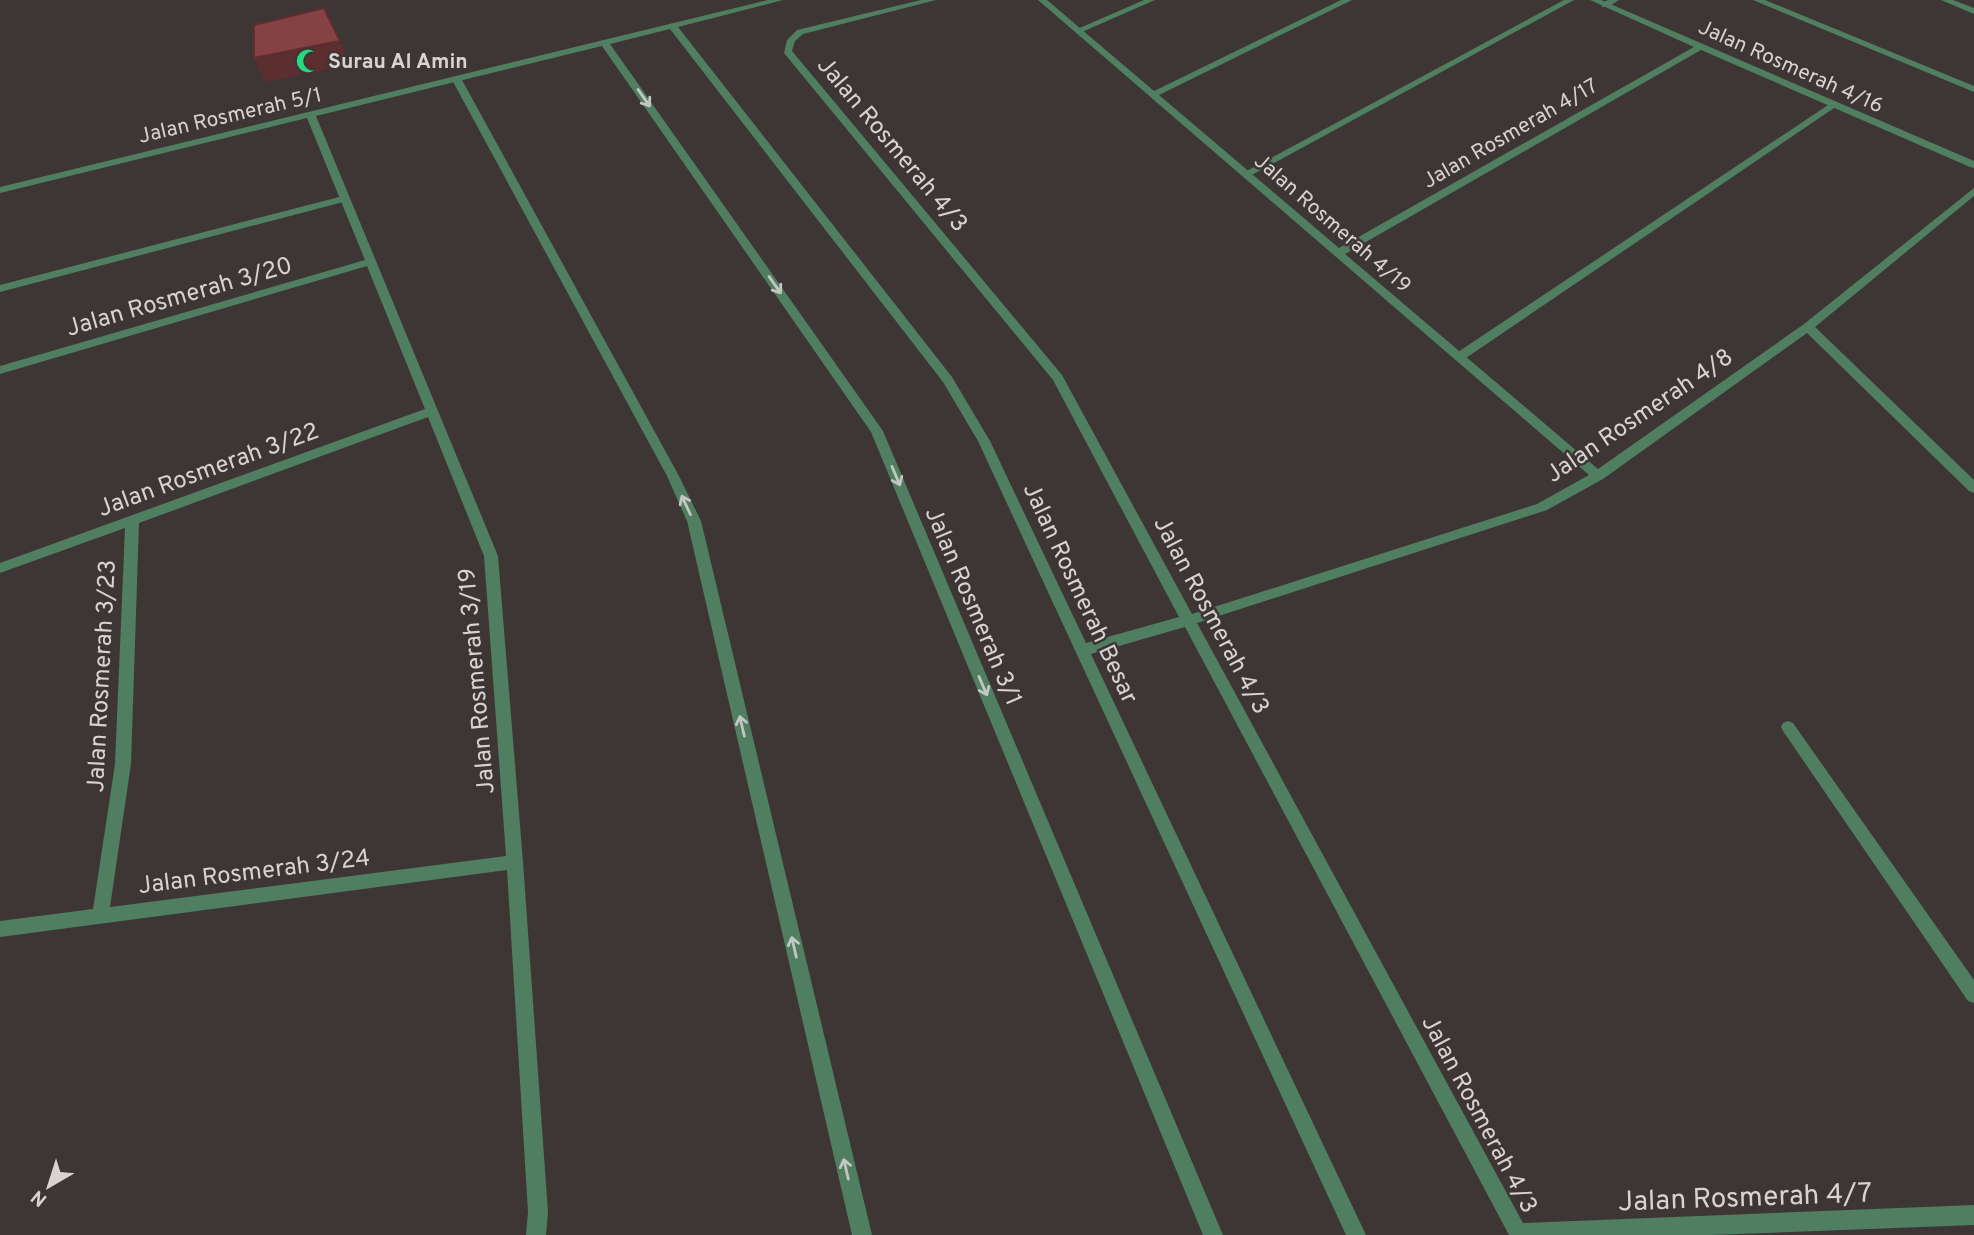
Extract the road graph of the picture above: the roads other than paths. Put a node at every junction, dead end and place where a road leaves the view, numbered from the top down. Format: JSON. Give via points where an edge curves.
{"nodes":[{"id":1,"x":779,"y":0,"type":"edge"},
{"id":2,"x":932,"y":0,"type":"edge"},
{"id":3,"x":1042,"y":0,"type":"edge"},
{"id":4,"x":1151,"y":0,"type":"edge"},
{"id":5,"x":1349,"y":0,"type":"edge"},
{"id":6,"x":1570,"y":0,"type":"edge"},
{"id":7,"x":1594,"y":0,"type":"edge"},
{"id":8,"x":1757,"y":0,"type":"edge"},
{"id":9,"x":1945,"y":0,"type":"edge"},
{"id":10,"x":1610,"y":2,"type":"edge"},
{"id":11,"x":1974,"y":11,"type":"edge"},
{"id":12,"x":673,"y":27,"type":"junction"},
{"id":13,"x":1079,"y":30,"type":"junction"},
{"id":14,"x":605,"y":43,"type":"junction"},
{"id":15,"x":1701,"y":46,"type":"junction"},
{"id":16,"x":457,"y":80,"type":"junction"},
{"id":17,"x":1974,"y":89,"type":"edge"},
{"id":18,"x":1155,"y":94,"type":"junction"},
{"id":19,"x":1834,"y":104,"type":"junction"},
{"id":20,"x":311,"y":116,"type":"junction"},
{"id":21,"x":1974,"y":165,"type":"edge"},
{"id":22,"x":1246,"y":173,"type":"junction"},
{"id":23,"x":0,"y":190,"type":"edge"},
{"id":24,"x":1974,"y":191,"type":"edge"},
{"id":25,"x":343,"y":199,"type":"junction"},
{"id":26,"x":1338,"y":253,"type":"junction"},
{"id":27,"x":370,"y":262,"type":"junction"},
{"id":28,"x":0,"y":289,"type":"edge"},
{"id":29,"x":1808,"y":327,"type":"junction"},
{"id":30,"x":1459,"y":358,"type":"junction"},
{"id":31,"x":0,"y":370,"type":"edge"},
{"id":32,"x":432,"y":411,"type":"junction"},
{"id":33,"x":1598,"y":476,"type":"junction"},
{"id":34,"x":1974,"y":488,"type":"edge"},
{"id":35,"x":131,"y":521,"type":"junction"},
{"id":36,"x":0,"y":568,"type":"edge"},
{"id":37,"x":1189,"y":620,"type":"junction"},
{"id":38,"x":1083,"y":650,"type":"junction"},
{"id":39,"x":1788,"y":727,"type":"dead end"},
{"id":40,"x":515,"y":862,"type":"junction"},
{"id":41,"x":100,"y":916,"type":"junction"},
{"id":42,"x":0,"y":929,"type":"edge"},
{"id":43,"x":1974,"y":995,"type":"edge"},
{"id":44,"x":1974,"y":1215,"type":"edge"},
{"id":45,"x":1519,"y":1234,"type":"edge"},
{"id":46,"x":536,"y":1235,"type":"edge"},
{"id":47,"x":862,"y":1235,"type":"edge"},
{"id":48,"x":1213,"y":1235,"type":"edge"},
{"id":49,"x":1356,"y":1235,"type":"edge"}],
"edges":[{"from":1,"to":12,"type":"street","name":"Jalan Rosmerah 5/1"},
{"from":2,"to":37,"type":"street","name":"Jalan Rosmerah 4/3","via":[[800,32],[790,40],[788,51],[1058,378]]},
{"from":3,"to":13,"type":"street","name":"Jalan Rosmerah 4/19"},
{"from":4,"to":13,"type":"street"},
{"from":5,"to":18,"type":"street"},
{"from":6,"to":22,"type":"street"},
{"from":7,"to":10,"type":"street","name":"Jalan Rosmerah 4/16"},
{"from":8,"to":17,"type":"street"},
{"from":9,"to":11,"type":"street"},
{"from":10,"to":15,"type":"street","name":"Jalan Rosmerah 4/16"},
{"from":12,"to":14,"type":"street","name":"Jalan Rosmerah 5/1"},
{"from":12,"to":38,"type":"street","name":"Jalan Rosmerah Besar","via":[[948,380],[984,441]]},
{"from":13,"to":18,"type":"street","name":"Jalan Rosmerah 4/19"},
{"from":14,"to":16,"type":"street","name":"Jalan Rosmerah 5/1"},
{"from":14,"to":48,"type":"street","name":"Jalan Rosmerah 3/1","one_way":true,"via":[[877,431]]},
{"from":15,"to":19,"type":"street","name":"Jalan Rosmerah 4/16"},
{"from":15,"to":26,"type":"street","name":"Jalan Rosmerah 4/17"},
{"from":16,"to":20,"type":"street","name":"Jalan Rosmerah 5/1"},
{"from":47,"to":16,"type":"street","one_way":true,"via":[[694,521]]},
{"from":18,"to":22,"type":"street","name":"Jalan Rosmerah 4/19"},
{"from":19,"to":21,"type":"street","name":"Jalan Rosmerah 4/16"},
{"from":19,"to":30,"type":"street"},
{"from":20,"to":23,"type":"street","name":"Jalan Rosmerah 5/1"},
{"from":20,"to":25,"type":"street","name":"Jalan Rosmerah 3/19"},
{"from":22,"to":26,"type":"street","name":"Jalan Rosmerah 4/19"},
{"from":24,"to":29,"type":"street","name":"Jalan Rosmerah 4/8"},
{"from":25,"to":27,"type":"street","name":"Jalan Rosmerah 3/19"},
{"from":25,"to":28,"type":"street"},
{"from":26,"to":30,"type":"street","name":"Jalan Rosmerah 4/19"},
{"from":27,"to":31,"type":"street","name":"Jalan Rosmerah 3/20"},
{"from":27,"to":32,"type":"street","name":"Jalan Rosmerah 3/19"},
{"from":29,"to":33,"type":"street","name":"Jalan Rosmerah 4/8"},
{"from":29,"to":34,"type":"street"},
{"from":30,"to":33,"type":"street","name":"Jalan Rosmerah 4/19"},
{"from":32,"to":35,"type":"street","name":"Jalan Rosmerah 3/22"},
{"from":32,"to":40,"type":"street","name":"Jalan Rosmerah 3/19","via":[[491,556]]},
{"from":33,"to":37,"type":"street","name":"Jalan Rosmerah 4/8","via":[[1542,507]]},
{"from":35,"to":36,"type":"street","name":"Jalan Rosmerah 3/22"},
{"from":35,"to":41,"type":"street","name":"Jalan Rosmerah 3/23","via":[[123,764]]},
{"from":37,"to":38,"type":"street","name":"Jalan Rosmerah 4/8"},
{"from":37,"to":45,"type":"street","name":"Jalan Rosmerah 4/3"},
{"from":38,"to":49,"type":"street","name":"Jalan Rosmerah Besar"},
{"from":39,"to":43,"type":"street"},
{"from":40,"to":41,"type":"street","name":"Jalan Rosmerah 3/24"},
{"from":40,"to":46,"type":"street","name":"Jalan Rosmerah 3/19"},
{"from":41,"to":42,"type":"street","name":"Jalan Rosmerah 3/24"},
{"from":44,"to":45,"type":"street","name":"Jalan Rosmerah 4/7"}]}
